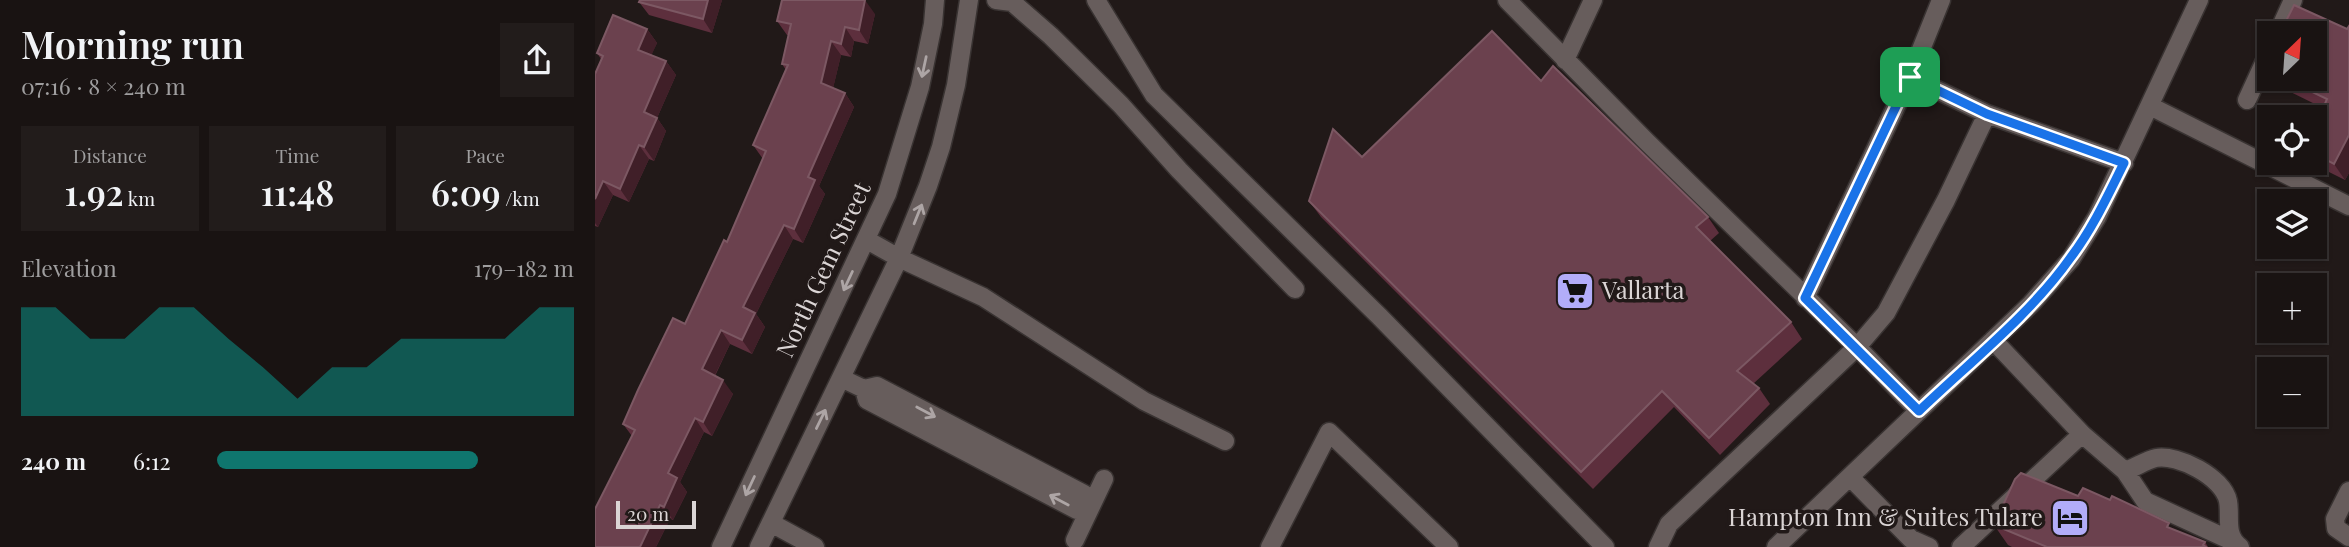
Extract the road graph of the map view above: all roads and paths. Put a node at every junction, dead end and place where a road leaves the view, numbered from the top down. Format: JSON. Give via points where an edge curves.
{"nodes":[{"id":1,"x":935,"y":0,"type":"edge"},
{"id":2,"x":969,"y":0,"type":"edge"},
{"id":3,"x":996,"y":0,"type":"edge"},
{"id":4,"x":1096,"y":0,"type":"edge"},
{"id":5,"x":1507,"y":0,"type":"edge"},
{"id":6,"x":1593,"y":0,"type":"edge"},
{"id":7,"x":1941,"y":0,"type":"edge"},
{"id":8,"x":2199,"y":0,"type":"edge"},
{"id":9,"x":2293,"y":0,"type":"edge"},
{"id":10,"x":2283,"y":21,"type":"edge"},
{"id":11,"x":1566,"y":60,"type":"junction"},
{"id":12,"x":1910,"y":77,"type":"junction"},
{"id":13,"x":2257,"y":78,"type":"edge"},
{"id":14,"x":2247,"y":100,"type":"dead end"},
{"id":15,"x":2150,"y":106,"type":"junction"},
{"id":16,"x":1987,"y":114,"type":"junction"},
{"id":17,"x":2124,"y":163,"type":"junction"},
{"id":18,"x":2349,"y":206,"type":"edge"},
{"id":19,"x":867,"y":240,"type":"junction"},
{"id":20,"x":899,"y":258,"type":"junction"},
{"id":21,"x":1295,"y":289,"type":"dead end"},
{"id":22,"x":1805,"y":298,"type":"junction"},
{"id":23,"x":1993,"y":340,"type":"junction"},
{"id":24,"x":1857,"y":347,"type":"junction"},
{"id":25,"x":841,"y":378,"type":"junction"},
{"id":26,"x":1919,"y":411,"type":"junction"},
{"id":27,"x":2082,"y":434,"type":"junction"},
{"id":28,"x":1225,"y":441,"type":"dead end"},
{"id":29,"x":2125,"y":471,"type":"junction"},
{"id":30,"x":1850,"y":477,"type":"junction"},
{"id":31,"x":1104,"y":479,"type":"dead end"},
{"id":32,"x":2349,"y":491,"type":"edge"},
{"id":33,"x":1090,"y":508,"type":"junction"},
{"id":34,"x":771,"y":523,"type":"junction"},
{"id":35,"x":2349,"y":537,"type":"edge"},
{"id":36,"x":1075,"y":540,"type":"dead end"},
{"id":37,"x":2237,"y":545,"type":"edge"},
{"id":38,"x":721,"y":547,"type":"edge"},
{"id":39,"x":759,"y":547,"type":"edge"},
{"id":40,"x":815,"y":547,"type":"edge"},
{"id":41,"x":1270,"y":547,"type":"edge"},
{"id":42,"x":1449,"y":547,"type":"edge"},
{"id":43,"x":1605,"y":547,"type":"edge"},
{"id":44,"x":1658,"y":547,"type":"edge"},
{"id":45,"x":1776,"y":547,"type":"edge"},
{"id":46,"x":1929,"y":547,"type":"edge"},
{"id":47,"x":1961,"y":547,"type":"edge"}],
"edges":[{"from":1,"to":19,"type":"street","name":"North Gem Street","one_way":true,"via":[[920,87],[887,194]]},
{"from":20,"to":2,"type":"street","one_way":true,"via":[[941,147]]},
{"from":3,"to":21,"type":"street","via":[[1012,2],[1051,36]]},
{"from":4,"to":43,"type":"street","via":[[1154,95]]},
{"from":5,"to":11,"type":"street"},
{"from":6,"to":11,"type":"street"},
{"from":7,"to":12,"type":"street"},
{"from":8,"to":15,"type":"street"},
{"from":9,"to":10,"type":"street"},
{"from":11,"to":22,"type":"street"},
{"from":12,"to":16,"type":"street"},
{"from":12,"to":22,"type":"street"},
{"from":13,"to":14,"type":"street"},
{"from":15,"to":17,"type":"street"},
{"from":15,"to":18,"type":"street"},
{"from":16,"to":17,"type":"street"},
{"from":16,"to":24,"type":"street","via":[[1886,313]]},
{"from":17,"to":23,"type":"street","via":[[2071,259]]},
{"from":19,"to":20,"type":"street"},
{"from":19,"to":38,"type":"street","name":"North Gem Street","one_way":true},
{"from":20,"to":25,"type":"street"},
{"from":20,"to":28,"type":"street","via":[[982,297],[1145,401]]},
{"from":22,"to":24,"type":"street"},
{"from":23,"to":26,"type":"street"},
{"from":23,"to":27,"type":"street"},
{"from":24,"to":26,"type":"street"},
{"from":24,"to":44,"type":"street","via":[[1669,524]]},
{"from":25,"to":33,"type":"street","via":[[864,389],[877,386],[1084,494]]},
{"from":34,"to":25,"type":"street","one_way":true},
{"from":26,"to":30,"type":"street"},
{"from":27,"to":29,"type":"street"},
{"from":27,"to":47,"type":"street"},
{"from":29,"to":37,"type":"street","via":[[2145,501]]},
{"from":29,"to":37,"type":"street","via":[[2155,458],[2193,465],[2222,487],[2228,499],[2229,533]]},
{"from":30,"to":45,"type":"street"},
{"from":30,"to":46,"type":"street","via":[[1911,539]]},
{"from":31,"to":33,"type":"street"},
{"from":32,"to":35,"type":"street","via":[[2335,519],[2336,528]]},
{"from":33,"to":36,"type":"street"},
{"from":34,"to":39,"type":"street"},
{"from":34,"to":40,"type":"street"},
{"from":41,"to":42,"type":"street","via":[[1329,432]]}]}
